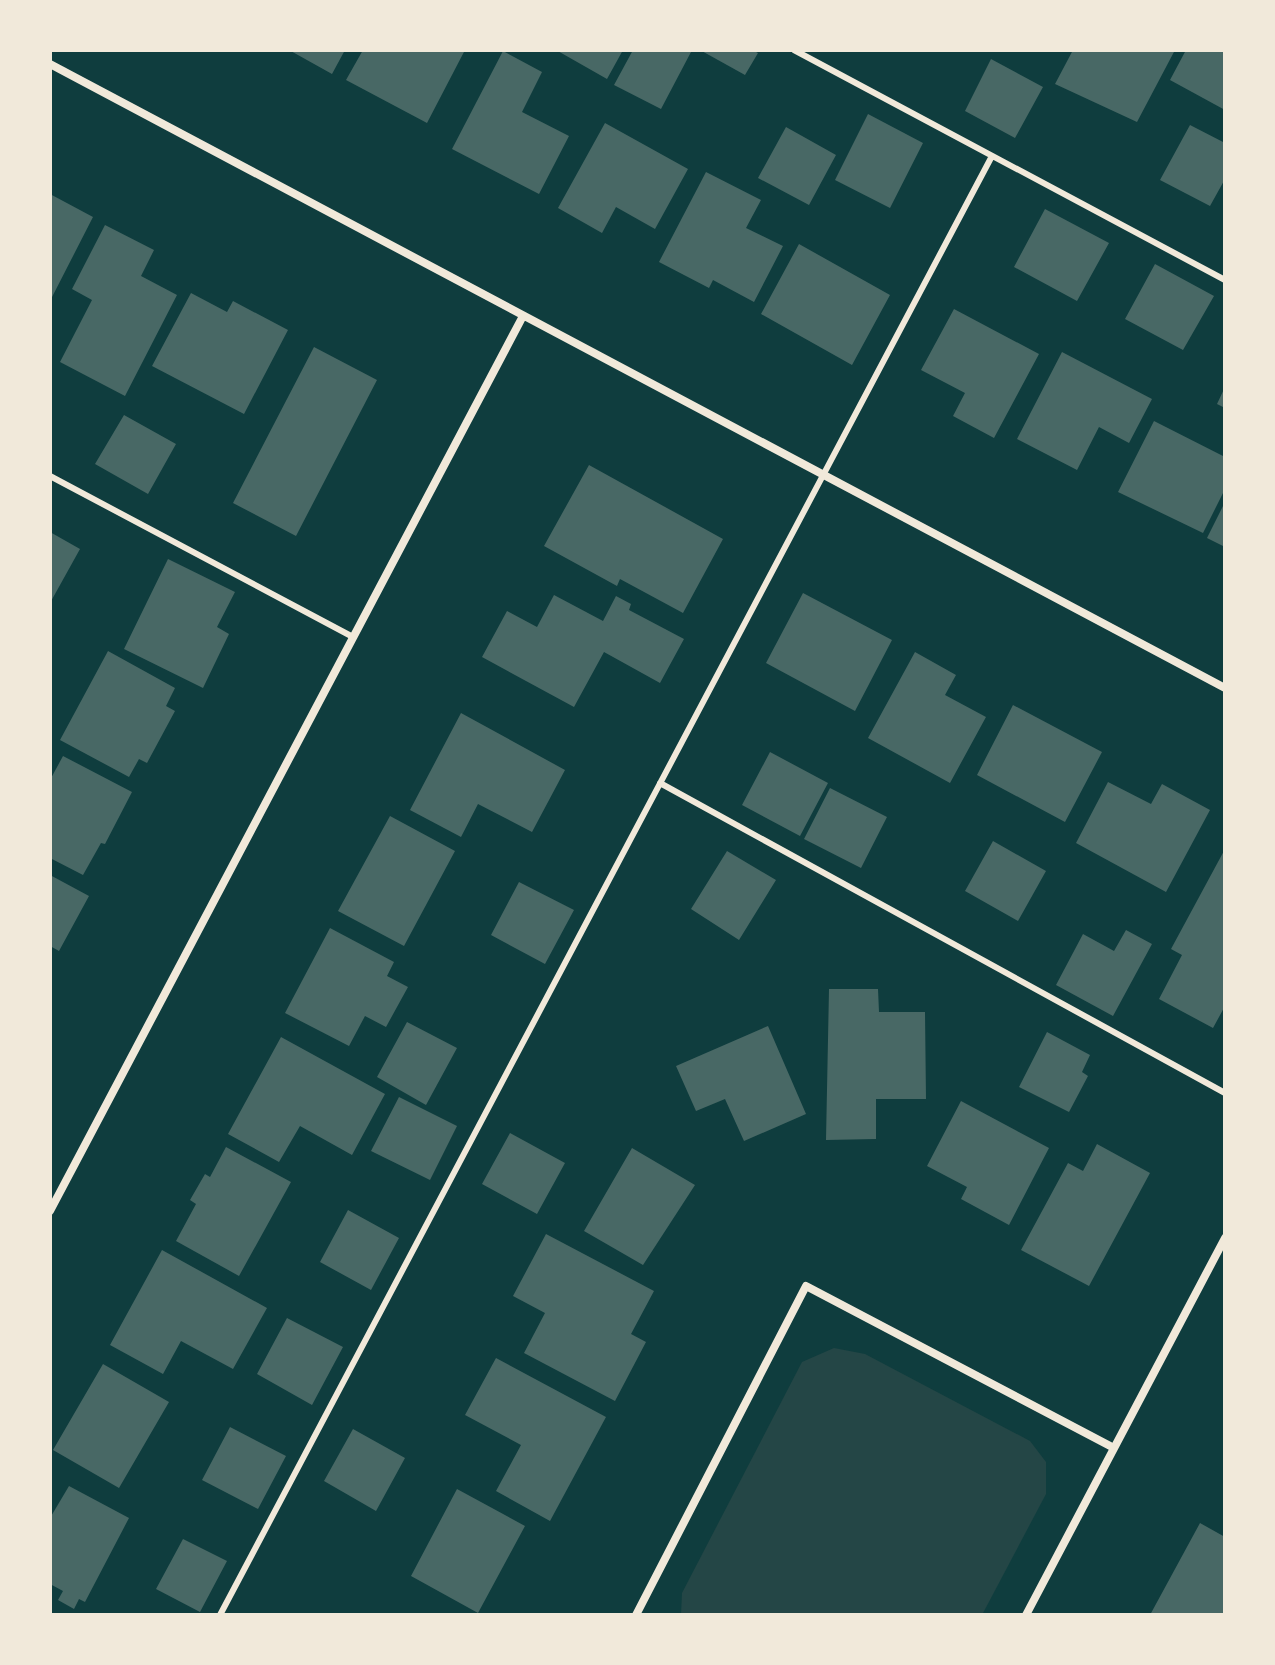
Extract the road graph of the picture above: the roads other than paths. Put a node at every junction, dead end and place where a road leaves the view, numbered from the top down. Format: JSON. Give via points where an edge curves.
{"nodes":[{"id":1,"x":794,"y":50,"type":"edge"},
{"id":2,"x":50,"y":64,"type":"edge"},
{"id":3,"x":992,"y":156,"type":"junction"},
{"id":4,"x":1225,"y":280,"type":"edge"},
{"id":5,"x":523,"y":316,"type":"junction"},
{"id":6,"x":50,"y":476,"type":"edge"},
{"id":7,"x":823,"y":476,"type":"junction"},
{"id":8,"x":353,"y":637,"type":"junction"},
{"id":9,"x":1225,"y":688,"type":"edge"},
{"id":10,"x":660,"y":783,"type":"junction"},
{"id":11,"x":1225,"y":1093,"type":"edge"},
{"id":12,"x":50,"y":1211,"type":"edge"},
{"id":13,"x":1225,"y":1238,"type":"edge"},
{"id":14,"x":1114,"y":1448,"type":"junction"},
{"id":15,"x":220,"y":1615,"type":"edge"},
{"id":16,"x":636,"y":1615,"type":"edge"},
{"id":17,"x":1026,"y":1615,"type":"edge"}],
"edges":[{"from":1,"to":3,"type":"lane"},
{"from":2,"to":5,"type":"street"},
{"from":3,"to":4,"type":"lane"},
{"from":3,"to":7,"type":"lane"},
{"from":5,"to":7,"type":"street"},
{"from":5,"to":8,"type":"street"},
{"from":6,"to":8,"type":"lane"},
{"from":7,"to":9,"type":"street"},
{"from":7,"to":10,"type":"lane"},
{"from":8,"to":12,"type":"street"},
{"from":10,"to":11,"type":"lane"},
{"from":10,"to":15,"type":"lane"},
{"from":13,"to":14,"type":"street"},
{"from":14,"to":16,"type":"street","via":[[806,1286]]},
{"from":14,"to":17,"type":"street"}]}
